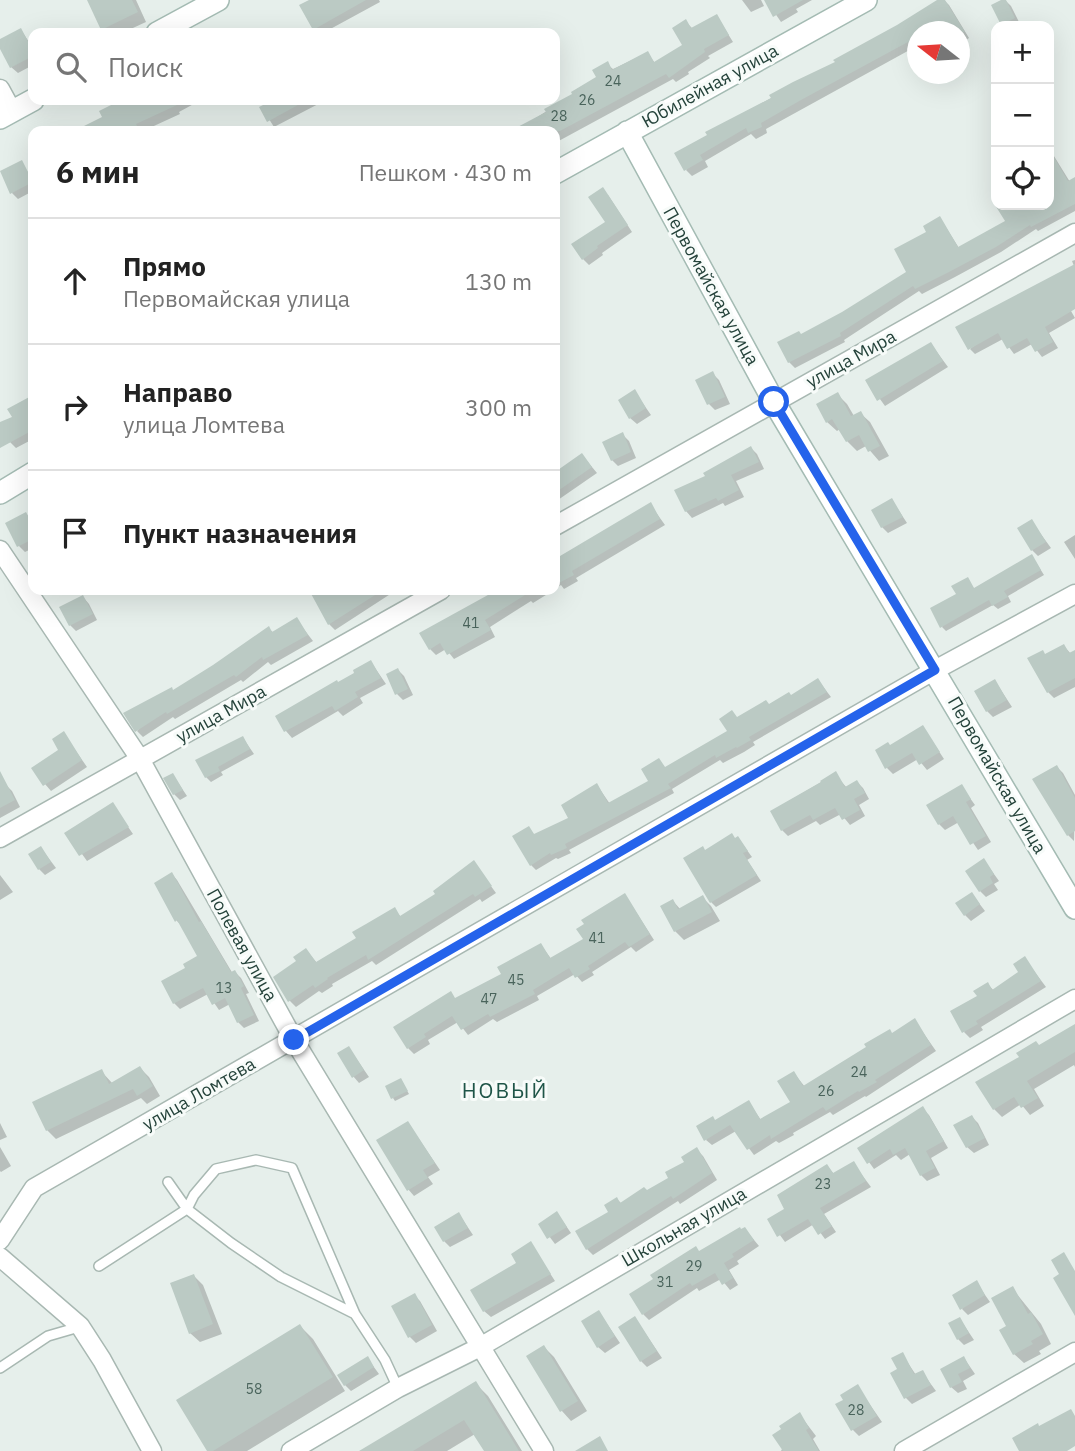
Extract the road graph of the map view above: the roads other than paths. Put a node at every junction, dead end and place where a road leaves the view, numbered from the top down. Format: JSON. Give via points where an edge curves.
{"nodes":[{"id":1,"x":218,"y":0,"type":"edge"},
{"id":2,"x":866,"y":0,"type":"edge"},
{"id":3,"x":166,"y":28,"type":"edge"},
{"id":4,"x":0,"y":89,"type":"edge"},
{"id":5,"x":28,"y":103,"type":"edge"},
{"id":6,"x":6,"y":115,"type":"edge"},
{"id":7,"x":627,"y":132,"type":"junction"},
{"id":8,"x":560,"y":170,"type":"edge"},
{"id":9,"x":1075,"y":233,"type":"edge"},
{"id":10,"x":774,"y":402,"type":"junction"},
{"id":11,"x":28,"y":476,"type":"edge"},
{"id":12,"x":0,"y":493,"type":"edge"},
{"id":13,"x":560,"y":523,"type":"edge"},
{"id":14,"x":0,"y":550,"type":"edge"},
{"id":15,"x":28,"y":592,"type":"edge"},
{"id":16,"x":1075,"y":594,"type":"edge"},
{"id":17,"x":30,"y":595,"type":"edge"},
{"id":18,"x":432,"y":595,"type":"edge"},
{"id":19,"x":935,"y":670,"type":"junction"},
{"id":20,"x":140,"y":759,"type":"junction"},
{"id":21,"x":0,"y":838,"type":"edge"},
{"id":22,"x":1075,"y":908,"type":"edge"},
{"id":23,"x":1075,"y":999,"type":"edge"},
{"id":24,"x":294,"y":1040,"type":"junction"},
{"id":25,"x":168,"y":1182,"type":"dead end"},
{"id":26,"x":187,"y":1209,"type":"junction"},
{"id":27,"x":0,"y":1240,"type":"edge"},
{"id":28,"x":0,"y":1257,"type":"edge"},
{"id":29,"x":99,"y":1266,"type":"dead end"},
{"id":30,"x":355,"y":1314,"type":"junction"},
{"id":31,"x":80,"y":1326,"type":"junction"},
{"id":32,"x":480,"y":1347,"type":"junction"},
{"id":33,"x":1075,"y":1352,"type":"edge"},
{"id":34,"x":0,"y":1368,"type":"edge"},
{"id":35,"x":398,"y":1388,"type":"junction"},
{"id":36,"x":152,"y":1451,"type":"edge"},
{"id":37,"x":291,"y":1451,"type":"edge"},
{"id":38,"x":544,"y":1451,"type":"edge"},
{"id":39,"x":904,"y":1451,"type":"edge"}],
"edges":[{"from":1,"to":3,"type":"street"},
{"from":2,"to":7,"type":"street","name":"Юбилейная улица"},
{"from":4,"to":6,"type":"street"},
{"from":5,"to":6,"type":"street"},
{"from":7,"to":8,"type":"street","name":"Юбилейная улица"},
{"from":7,"to":10,"type":"street","name":"Первомайская улица"},
{"from":9,"to":10,"type":"street","name":"улица Мира"},
{"from":10,"to":13,"type":"street","name":"улица Мира"},
{"from":10,"to":19,"type":"street","name":"Первомайская улица"},
{"from":11,"to":12,"type":"street"},
{"from":14,"to":15,"type":"street","name":"Полевая улица"},
{"from":16,"to":19,"type":"street","name":"улица Ломтева"},
{"from":17,"to":20,"type":"street","name":"Полевая улица"},
{"from":18,"to":20,"type":"street","name":"улица Мира"},
{"from":19,"to":22,"type":"street","name":"Первомайская улица"},
{"from":19,"to":24,"type":"street","name":"улица Ломтева"},
{"from":20,"to":21,"type":"street","name":"улица Мира"},
{"from":20,"to":24,"type":"street","name":"Полевая улица"},
{"from":23,"to":32,"type":"street","name":"Школьная улица"},
{"from":24,"to":27,"type":"street","name":"улица Ломтева","via":[[34,1188]]},
{"from":24,"to":32,"type":"street","name":"Полевая улица"},
{"from":25,"to":26,"type":"lane"},
{"from":26,"to":29,"type":"lane"},
{"from":26,"to":30,"type":"lane","via":[[281,1277]]},
{"from":26,"to":30,"type":"lane","via":[[216,1170],[256,1160],[292,1168]]},
{"from":28,"to":31,"type":"street"},
{"from":30,"to":35,"type":"lane"},
{"from":31,"to":34,"type":"lane","via":[[48,1336]]},
{"from":31,"to":36,"type":"street"},
{"from":32,"to":35,"type":"street","name":"Школьная улица"},
{"from":32,"to":38,"type":"street","name":"Полевая улица"},
{"from":33,"to":39,"type":"street"},
{"from":35,"to":37,"type":"street","name":"Школьная улица"}]}
